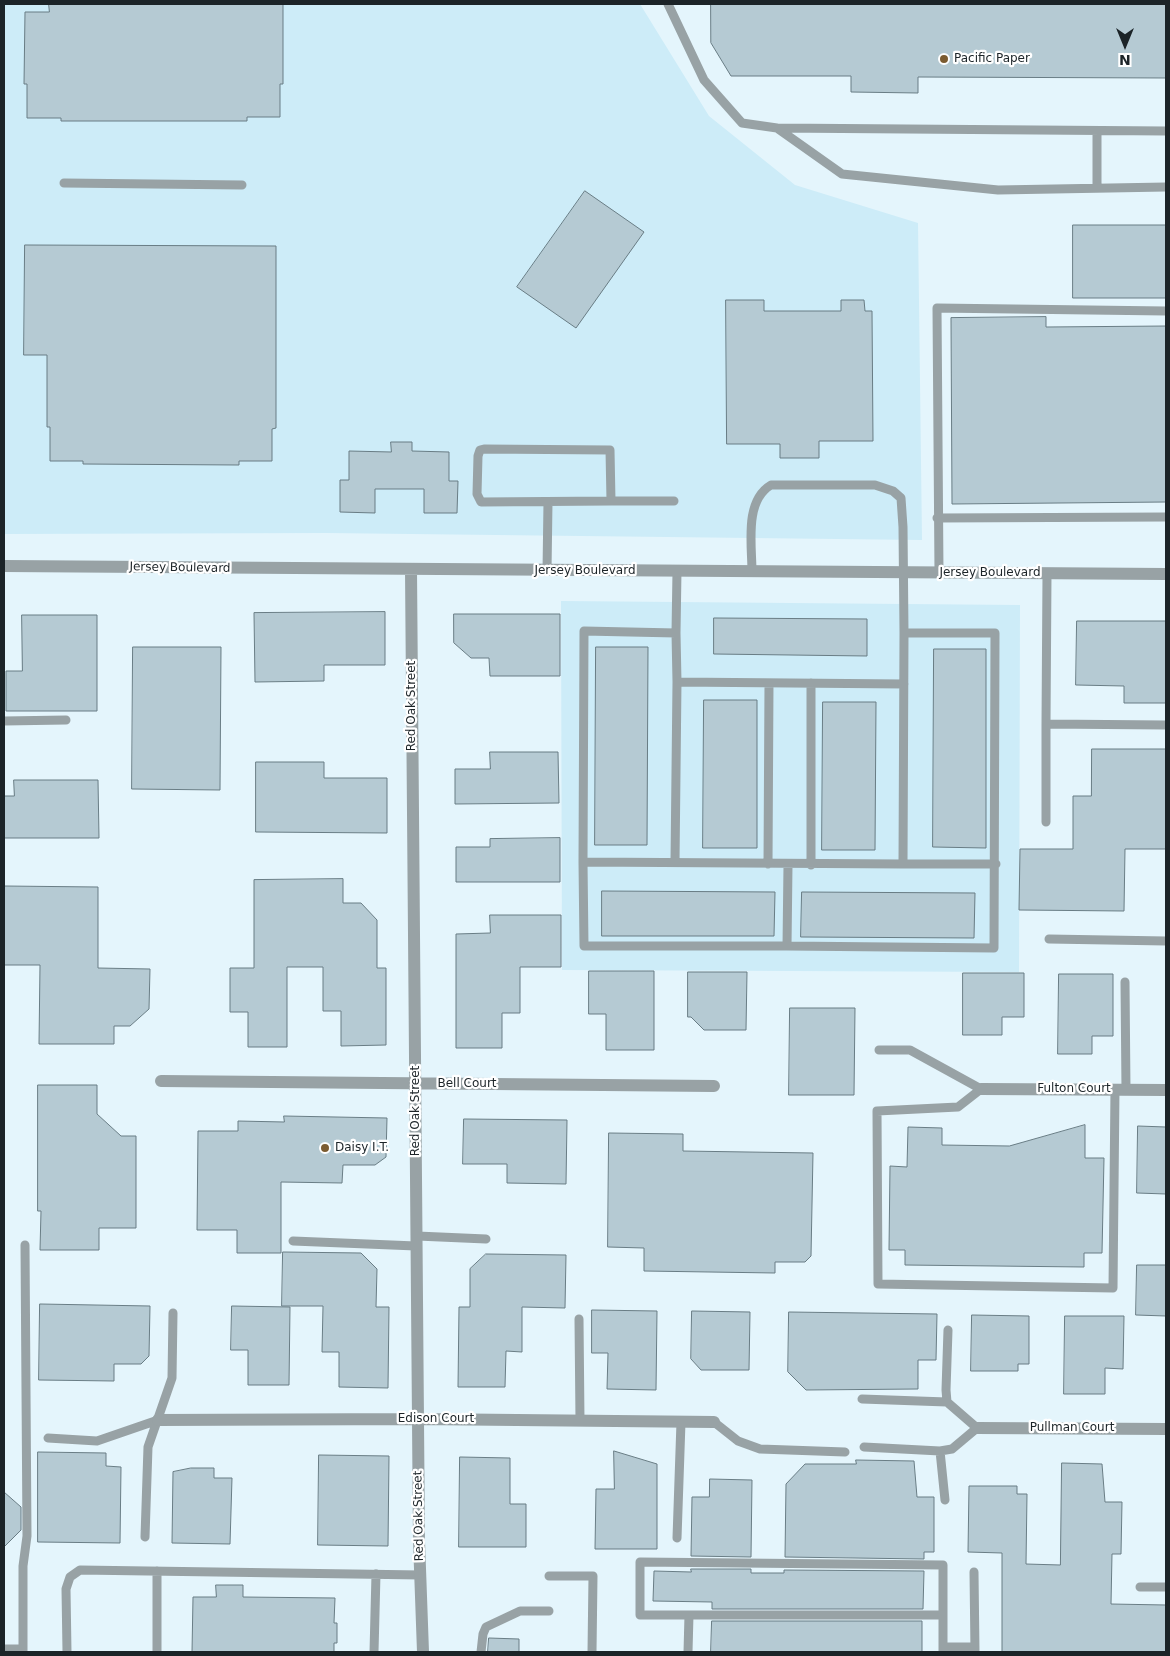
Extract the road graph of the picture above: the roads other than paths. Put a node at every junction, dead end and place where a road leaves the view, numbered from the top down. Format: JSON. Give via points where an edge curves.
{"nodes":[{"id":1,"x":668,"y":4,"type":"edge"},
{"id":2,"x":777,"y":128,"type":"junction"},
{"id":3,"x":1097,"y":131,"type":"junction"},
{"id":4,"x":1166,"y":131,"type":"edge"},
{"id":5,"x":64,"y":183,"type":"dead end"},
{"id":6,"x":242,"y":185,"type":"dead end"},
{"id":7,"x":1097,"y":187,"type":"junction"},
{"id":8,"x":1166,"y":187,"type":"edge"},
{"id":9,"x":1166,"y":311,"type":"edge"},
{"id":10,"x":611,"y":501,"type":"junction"},
{"id":11,"x":674,"y":501,"type":"dead end"},
{"id":12,"x":548,"y":502,"type":"junction"},
{"id":13,"x":1166,"y":517,"type":"edge"},
{"id":14,"x":938,"y":518,"type":"junction"},
{"id":15,"x":4,"y":566,"type":"edge"},
{"id":16,"x":411,"y":570,"type":"junction"},
{"id":17,"x":547,"y":571,"type":"junction"},
{"id":18,"x":677,"y":572,"type":"junction"},
{"id":19,"x":752,"y":572,"type":"junction"},
{"id":20,"x":902,"y":573,"type":"junction"},
{"id":21,"x":939,"y":573,"type":"junction"},
{"id":22,"x":1046,"y":574,"type":"junction"},
{"id":23,"x":1166,"y":574,"type":"edge"},
{"id":24,"x":676,"y":633,"type":"junction"},
{"id":25,"x":904,"y":633,"type":"junction"},
{"id":26,"x":677,"y":682,"type":"junction"},
{"id":27,"x":769,"y":683,"type":"junction"},
{"id":28,"x":811,"y":683,"type":"junction"},
{"id":29,"x":904,"y":684,"type":"junction"},
{"id":30,"x":66,"y":720,"type":"dead end"},
{"id":31,"x":4,"y":721,"type":"edge"},
{"id":32,"x":1046,"y":724,"type":"junction"},
{"id":33,"x":1166,"y":725,"type":"edge"},
{"id":34,"x":1046,"y":822,"type":"dead end"},
{"id":35,"x":583,"y":862,"type":"junction"},
{"id":36,"x":675,"y":862,"type":"junction"},
{"id":37,"x":768,"y":864,"type":"junction"},
{"id":38,"x":788,"y":864,"type":"junction"},
{"id":39,"x":811,"y":864,"type":"junction"},
{"id":40,"x":903,"y":864,"type":"junction"},
{"id":41,"x":996,"y":864,"type":"junction"},
{"id":42,"x":1049,"y":939,"type":"dead end"},
{"id":43,"x":1166,"y":940,"type":"edge"},
{"id":44,"x":787,"y":946,"type":"junction"},
{"id":45,"x":1125,"y":982,"type":"dead end"},
{"id":46,"x":879,"y":1050,"type":"dead end"},
{"id":47,"x":161,"y":1081,"type":"dead end"},
{"id":48,"x":415,"y":1084,"type":"junction"},
{"id":49,"x":714,"y":1086,"type":"dead end"},
{"id":50,"x":981,"y":1089,"type":"junction"},
{"id":51,"x":1120,"y":1090,"type":"junction"},
{"id":52,"x":1166,"y":1090,"type":"edge"},
{"id":53,"x":486,"y":1239,"type":"dead end"},
{"id":54,"x":293,"y":1241,"type":"dead end"},
{"id":55,"x":417,"y":1241,"type":"junction"},
{"id":56,"x":25,"y":1245,"type":"dead end"},
{"id":57,"x":173,"y":1313,"type":"dead end"},
{"id":58,"x":579,"y":1319,"type":"dead end"},
{"id":59,"x":948,"y":1330,"type":"dead end"},
{"id":60,"x":862,"y":1399,"type":"dead end"},
{"id":61,"x":947,"y":1402,"type":"junction"},
{"id":62,"x":418,"y":1419,"type":"junction"},
{"id":63,"x":158,"y":1420,"type":"junction"},
{"id":64,"x":580,"y":1421,"type":"junction"},
{"id":65,"x":681,"y":1422,"type":"junction"},
{"id":66,"x":714,"y":1422,"type":"joint"},
{"id":67,"x":977,"y":1428,"type":"junction"},
{"id":68,"x":1166,"y":1429,"type":"edge"},
{"id":69,"x":48,"y":1438,"type":"dead end"},
{"id":70,"x":864,"y":1447,"type":"dead end"},
{"id":71,"x":940,"y":1451,"type":"junction"},
{"id":72,"x":845,"y":1452,"type":"dead end"},
{"id":73,"x":945,"y":1500,"type":"dead end"},
{"id":74,"x":145,"y":1537,"type":"dead end"},
{"id":75,"x":677,"y":1538,"type":"dead end"},
{"id":76,"x":157,"y":1571,"type":"junction"},
{"id":77,"x":974,"y":1572,"type":"dead end"},
{"id":78,"x":376,"y":1574,"type":"junction"},
{"id":79,"x":421,"y":1575,"type":"junction"},
{"id":80,"x":549,"y":1576,"type":"dead end"},
{"id":81,"x":1140,"y":1586,"type":"dead end"},
{"id":82,"x":1166,"y":1587,"type":"edge"},
{"id":83,"x":549,"y":1611,"type":"dead end"},
{"id":84,"x":689,"y":1615,"type":"junction"},
{"id":85,"x":943,"y":1616,"type":"junction"},
{"id":86,"x":4,"y":1649,"type":"edge"},
{"id":87,"x":943,"y":1650,"type":"edge"},
{"id":88,"x":975,"y":1650,"type":"edge"},
{"id":89,"x":23,"y":1651,"type":"edge"},
{"id":90,"x":67,"y":1652,"type":"edge"},
{"id":91,"x":157,"y":1652,"type":"edge"},
{"id":92,"x":374,"y":1652,"type":"edge"},
{"id":93,"x":423,"y":1652,"type":"edge"},
{"id":94,"x":481,"y":1652,"type":"edge"},
{"id":95,"x":592,"y":1652,"type":"edge"},
{"id":96,"x":688,"y":1652,"type":"edge"}],
"edges":[{"from":1,"to":2,"type":"lane","via":[[704,80],[742,123]]},
{"from":2,"to":3,"type":"lane"},
{"from":2,"to":7,"type":"lane","via":[[842,174],[998,190]]},
{"from":3,"to":4,"type":"lane"},
{"from":3,"to":7,"type":"lane"},
{"from":5,"to":6,"type":"lane"},
{"from":7,"to":8,"type":"lane"},
{"from":9,"to":14,"type":"lane","via":[[937,308]]},
{"from":10,"to":11,"type":"lane"},
{"from":10,"to":12,"type":"lane"},
{"from":10,"to":12,"type":"lane","via":[[610,450],[480,450],[478,494],[481,502]]},
{"from":12,"to":17,"type":"lane"},
{"from":13,"to":14,"type":"lane"},
{"from":14,"to":21,"type":"lane"},
{"from":15,"to":16,"type":"street","name":"Jersey Boulevard"},
{"from":16,"to":17,"type":"street","name":"Jersey Boulevard"},
{"from":16,"to":48,"type":"street","name":"Red Oak Street"},
{"from":17,"to":18,"type":"street","name":"Jersey Boulevard"},
{"from":18,"to":19,"type":"street","name":"Jersey Boulevard"},
{"from":18,"to":24,"type":"lane"},
{"from":19,"to":20,"type":"street","name":"Jersey Boulevard"},
{"from":19,"to":20,"type":"lane","via":[[754,507],[763,490],[771,486],[875,485],[893,491],[901,498]]},
{"from":20,"to":21,"type":"street","name":"Jersey Boulevard"},
{"from":20,"to":25,"type":"lane"},
{"from":21,"to":22,"type":"street","name":"Jersey Boulevard"},
{"from":22,"to":23,"type":"street","name":"Jersey Boulevard"},
{"from":22,"to":32,"type":"lane"},
{"from":24,"to":26,"type":"lane"},
{"from":24,"to":35,"type":"lane","via":[[584,632]]},
{"from":25,"to":29,"type":"lane"},
{"from":25,"to":41,"type":"lane","via":[[995,633]]},
{"from":26,"to":27,"type":"lane"},
{"from":26,"to":36,"type":"lane"},
{"from":27,"to":28,"type":"lane"},
{"from":27,"to":37,"type":"lane"},
{"from":28,"to":29,"type":"lane"},
{"from":28,"to":39,"type":"lane"},
{"from":29,"to":40,"type":"lane"},
{"from":30,"to":31,"type":"lane"},
{"from":32,"to":33,"type":"lane"},
{"from":32,"to":34,"type":"lane"},
{"from":35,"to":36,"type":"lane"},
{"from":35,"to":44,"type":"lane","via":[[584,946]]},
{"from":36,"to":37,"type":"lane"},
{"from":37,"to":38,"type":"lane"},
{"from":38,"to":39,"type":"lane"},
{"from":38,"to":44,"type":"lane"},
{"from":39,"to":40,"type":"lane"},
{"from":40,"to":41,"type":"lane"},
{"from":41,"to":44,"type":"lane","via":[[994,948]]},
{"from":42,"to":43,"type":"lane"},
{"from":45,"to":51,"type":"lane"},
{"from":46,"to":50,"type":"lane","via":[[910,1050]]},
{"from":47,"to":48,"type":"street","name":"Bell Court"},
{"from":48,"to":49,"type":"street","name":"Bell Court"},
{"from":48,"to":55,"type":"street","name":"Red Oak Street"},
{"from":50,"to":51,"type":"street","name":"Fulton Court"},
{"from":50,"to":51,"type":"lane","via":[[958,1107],[877,1111],[878,1284],[1113,1288]]},
{"from":51,"to":52,"type":"street","name":"Fulton Court"},
{"from":53,"to":55,"type":"lane"},
{"from":54,"to":55,"type":"lane"},
{"from":55,"to":62,"type":"street","name":"Red Oak Street"},
{"from":56,"to":89,"type":"lane","via":[[27,1536],[23,1566]]},
{"from":57,"to":63,"type":"lane","via":[[172,1378]]},
{"from":58,"to":64,"type":"lane"},
{"from":59,"to":61,"type":"lane"},
{"from":60,"to":61,"type":"lane"},
{"from":61,"to":67,"type":"lane"},
{"from":62,"to":63,"type":"street","name":"Edison Court"},
{"from":62,"to":64,"type":"street","name":"Edison Court"},
{"from":62,"to":79,"type":"street","name":"Red Oak Street"},
{"from":63,"to":69,"type":"lane","via":[[97,1441]]},
{"from":63,"to":74,"type":"lane","via":[[148,1447]]},
{"from":64,"to":65,"type":"street","name":"Edison Court"},
{"from":65,"to":66,"type":"street","name":"Edison Court"},
{"from":65,"to":75,"type":"lane"},
{"from":66,"to":72,"type":"lane","via":[[738,1440],[760,1448]]},
{"from":67,"to":68,"type":"street","name":"Pullman Court"},
{"from":67,"to":71,"type":"lane","via":[[952,1448]]},
{"from":70,"to":71,"type":"lane"},
{"from":71,"to":73,"type":"lane"},
{"from":76,"to":78,"type":"lane"},
{"from":76,"to":90,"type":"lane","via":[[80,1570],[70,1577],[66,1589]]},
{"from":76,"to":91,"type":"lane"},
{"from":77,"to":88,"type":"lane"},
{"from":78,"to":79,"type":"lane"},
{"from":78,"to":92,"type":"lane"},
{"from":79,"to":93,"type":"street","name":"Red Oak Street"},
{"from":80,"to":95,"type":"lane","via":[[593,1576]]},
{"from":81,"to":82,"type":"lane"},
{"from":83,"to":94,"type":"lane","via":[[520,1612],[486,1627],[482,1634]]},
{"from":84,"to":85,"type":"lane"},
{"from":84,"to":85,"type":"lane","via":[[640,1615],[640,1562],[943,1564]]},
{"from":84,"to":96,"type":"lane"},
{"from":85,"to":87,"type":"lane"},
{"from":86,"to":89,"type":"lane"},
{"from":87,"to":88,"type":"lane"}]}
